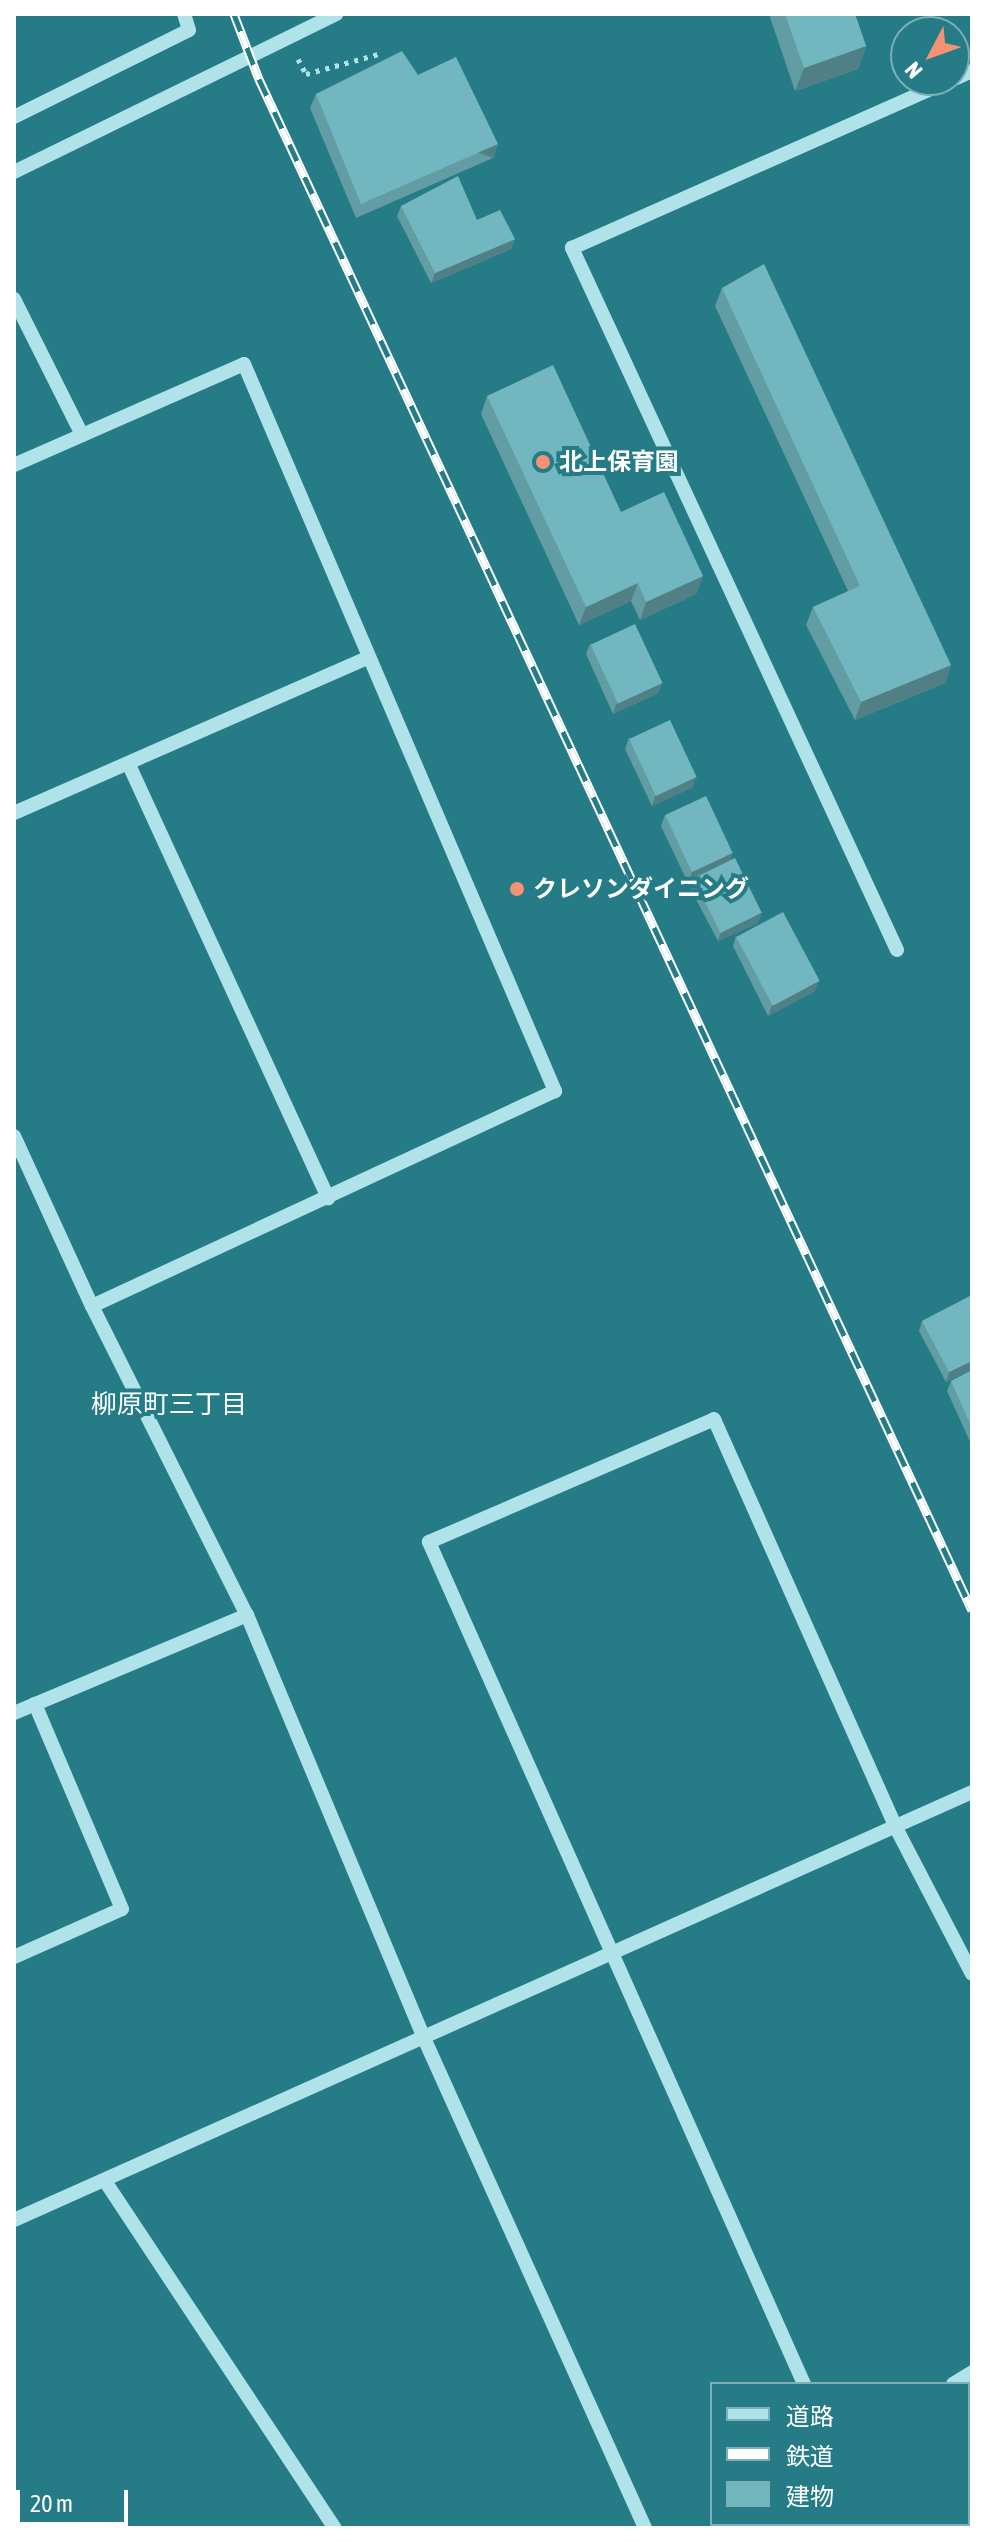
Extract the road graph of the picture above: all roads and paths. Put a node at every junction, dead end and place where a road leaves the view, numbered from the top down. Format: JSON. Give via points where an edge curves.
{"nodes":[{"id":1,"x":184,"y":14,"type":"edge"},
{"id":2,"x":336,"y":14,"type":"edge"},
{"id":3,"x":287,"y":37,"type":"junction"},
{"id":4,"x":382,"y":53,"type":"dead end"},
{"id":5,"x":915,"y":96,"type":"edge"},
{"id":6,"x":14,"y":117,"type":"edge"},
{"id":7,"x":14,"y":172,"type":"edge"},
{"id":8,"x":14,"y":299,"type":"edge"},
{"id":9,"x":82,"y":435,"type":"junction"},
{"id":10,"x":14,"y":465,"type":"edge"},
{"id":11,"x":367,"y":658,"type":"junction"},
{"id":12,"x":129,"y":765,"type":"junction"},
{"id":13,"x":14,"y":813,"type":"edge"},
{"id":14,"x":897,"y":950,"type":"dead end"},
{"id":15,"x":14,"y":1136,"type":"edge"},
{"id":16,"x":328,"y":1198,"type":"junction"},
{"id":17,"x":92,"y":1306,"type":"junction"},
{"id":18,"x":247,"y":1615,"type":"junction"},
{"id":19,"x":35,"y":1704,"type":"junction"},
{"id":20,"x":14,"y":1713,"type":"edge"},
{"id":21,"x":972,"y":1792,"type":"edge"},
{"id":22,"x":894,"y":1824,"type":"junction"},
{"id":23,"x":613,"y":1949,"type":"junction"},
{"id":24,"x":14,"y":1957,"type":"edge"},
{"id":25,"x":972,"y":1974,"type":"edge"},
{"id":26,"x":423,"y":2036,"type":"junction"},
{"id":27,"x":105,"y":2181,"type":"junction"},
{"id":28,"x":14,"y":2220,"type":"edge"},
{"id":29,"x":803,"y":2382,"type":"edge"},
{"id":30,"x":335,"y":2528,"type":"edge"},
{"id":31,"x":645,"y":2528,"type":"edge"}],
"edges":[{"from":1,"to":6,"type":"street","via":[[189,30]]},
{"from":2,"to":3,"type":"street"},
{"from":3,"to":4,"type":"path","via":[[306,74]]},
{"from":3,"to":7,"type":"street"},
{"from":5,"to":14,"type":"street","via":[[572,248]]},
{"from":8,"to":9,"type":"street"},
{"from":9,"to":10,"type":"street"},
{"from":9,"to":11,"type":"street","via":[[244,364]]},
{"from":11,"to":12,"type":"street"},
{"from":11,"to":16,"type":"street","via":[[555,1091]]},
{"from":12,"to":13,"type":"street"},
{"from":12,"to":16,"type":"street"},
{"from":15,"to":17,"type":"street"},
{"from":16,"to":17,"type":"street"},
{"from":17,"to":18,"type":"street"},
{"from":18,"to":19,"type":"street"},
{"from":18,"to":26,"type":"street"},
{"from":19,"to":20,"type":"street"},
{"from":19,"to":24,"type":"street","via":[[122,1909]]},
{"from":21,"to":22,"type":"street"},
{"from":22,"to":23,"type":"street"},
{"from":22,"to":23,"type":"street","via":[[714,1419],[429,1542]]},
{"from":22,"to":25,"type":"street"},
{"from":23,"to":26,"type":"street"},
{"from":23,"to":29,"type":"street"},
{"from":26,"to":27,"type":"street"},
{"from":26,"to":31,"type":"street"},
{"from":27,"to":28,"type":"street"},
{"from":27,"to":30,"type":"street"}]}
